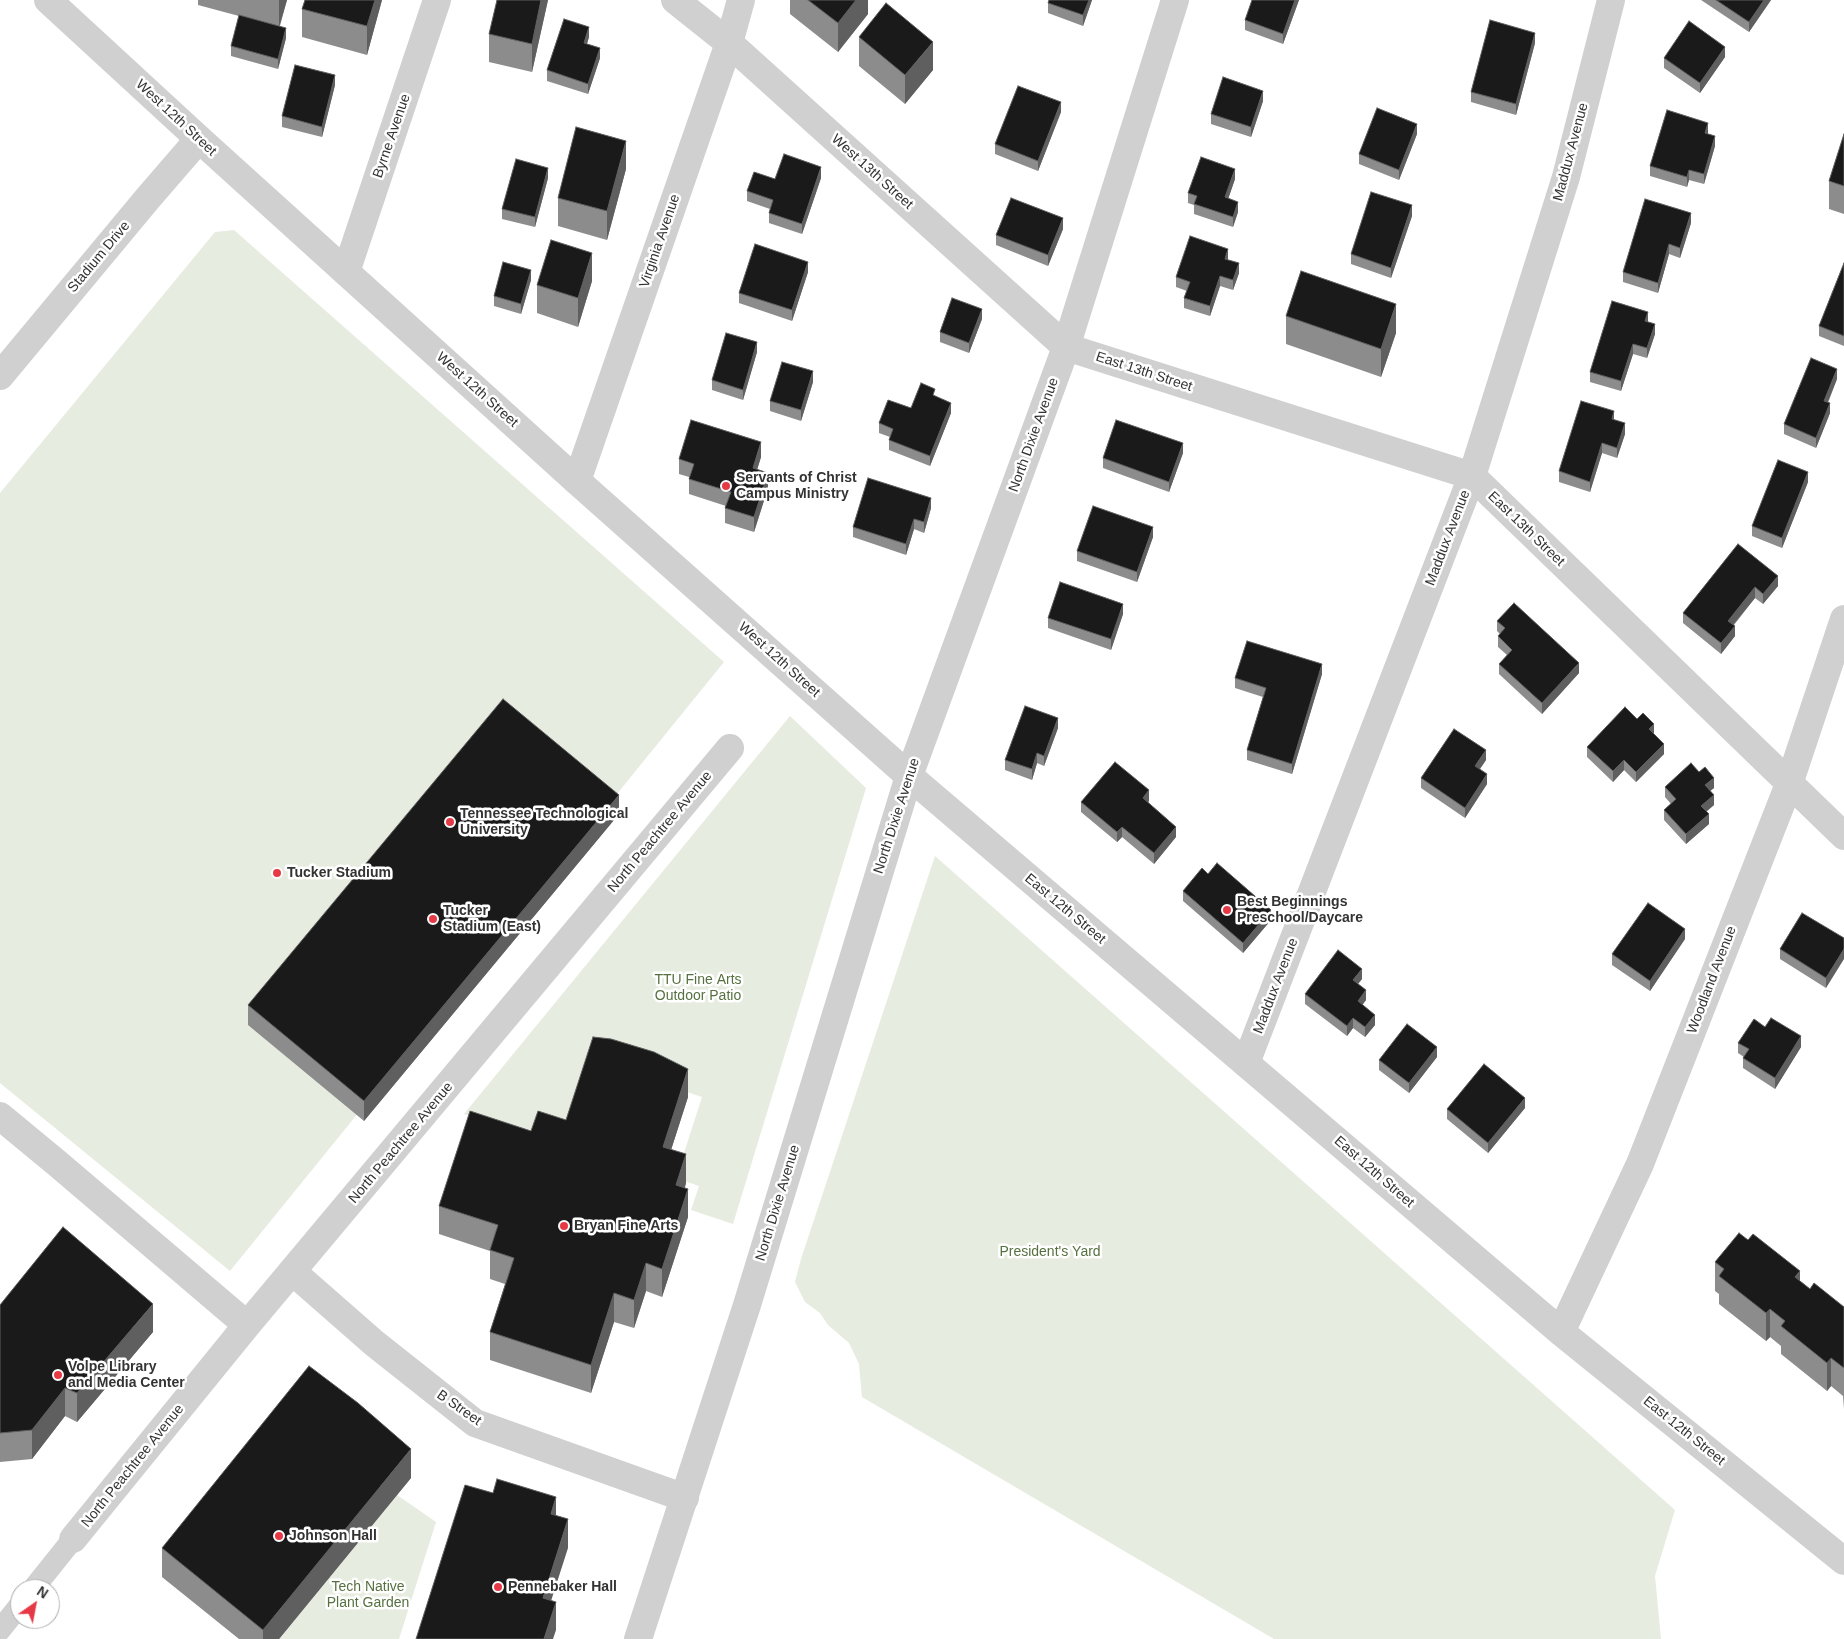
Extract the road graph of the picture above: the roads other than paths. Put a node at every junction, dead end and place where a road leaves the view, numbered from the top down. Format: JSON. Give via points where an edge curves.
{"nodes":[{"id":1,"x":48,"y":0,"type":"edge"},
{"id":2,"x":437,"y":0,"type":"edge"},
{"id":3,"x":675,"y":0,"type":"edge"},
{"id":4,"x":741,"y":0,"type":"edge"},
{"id":5,"x":1175,"y":0,"type":"edge"},
{"id":6,"x":1611,"y":0,"type":"edge"},
{"id":7,"x":728,"y":43,"type":"junction"},
{"id":8,"x":198,"y":139,"type":"junction"},
{"id":9,"x":346,"y":272,"type":"junction"},
{"id":10,"x":1066,"y":347,"type":"junction"},
{"id":11,"x":0,"y":376,"type":"edge"},
{"id":12,"x":1472,"y":476,"type":"junction"},
{"id":13,"x":577,"y":480,"type":"junction"},
{"id":14,"x":1844,"y":619,"type":"edge"},
{"id":15,"x":730,"y":748,"type":"dead end"},
{"id":16,"x":909,"y":776,"type":"junction"},
{"id":17,"x":1789,"y":784,"type":"junction"},
{"id":18,"x":1844,"y":836,"type":"edge"},
{"id":19,"x":1246,"y":1063,"type":"junction"},
{"id":20,"x":0,"y":1116,"type":"edge"},
{"id":21,"x":292,"y":1272,"type":"junction"},
{"id":22,"x":246,"y":1325,"type":"junction"},
{"id":23,"x":1561,"y":1332,"type":"junction"},
{"id":24,"x":685,"y":1498,"type":"junction"},
{"id":25,"x":73,"y":1539,"type":"joint"},
{"id":26,"x":1844,"y":1561,"type":"edge"},
{"id":27,"x":41,"y":1579,"type":"edge"},
{"id":28,"x":10,"y":1618,"type":"edge"},
{"id":29,"x":0,"y":1630,"type":"edge"},
{"id":30,"x":638,"y":1639,"type":"edge"}],
"edges":[{"from":1,"to":8,"type":"street","name":"West 12th Street"},
{"from":2,"to":9,"type":"street","name":"Byrne Avenue"},
{"from":3,"to":7,"type":"street","name":"West 13th Street"},
{"from":4,"to":7,"type":"street","name":"Virginia Avenue"},
{"from":5,"to":10,"type":"street","name":"North Dixie Avenue"},
{"from":6,"to":12,"type":"street","name":"Maddux Avenue","via":[[1566,177]]},
{"from":7,"to":10,"type":"street","name":"West 13th Street"},
{"from":7,"to":13,"type":"street","name":"Virginia Avenue"},
{"from":8,"to":9,"type":"street","name":"West 12th Street"},
{"from":8,"to":11,"type":"street","name":"Stadium Drive"},
{"from":9,"to":13,"type":"street","name":"West 12th Street"},
{"from":10,"to":12,"type":"street","name":"East 13th Street"},
{"from":10,"to":16,"type":"street","name":"North Dixie Avenue"},
{"from":12,"to":17,"type":"street","name":"East 13th Street"},
{"from":12,"to":19,"type":"street","name":"Maddux Avenue"},
{"from":13,"to":16,"type":"street","name":"West 12th Street"},
{"from":14,"to":17,"type":"street","name":"Woodland Avenue"},
{"from":15,"to":21,"type":"street","name":"North Peachtree Avenue"},
{"from":16,"to":19,"type":"street","name":"East 12th Street"},
{"from":16,"to":24,"type":"street","name":"North Dixie Avenue","via":[[750,1297]]},
{"from":17,"to":18,"type":"street","name":"East 13th Street"},
{"from":17,"to":23,"type":"street","name":"Woodland Avenue","via":[[1640,1164]]},
{"from":19,"to":23,"type":"street","name":"East 12th Street"},
{"from":20,"to":22,"type":"street"},
{"from":21,"to":22,"type":"street","name":"North Peachtree Avenue"},
{"from":21,"to":24,"type":"street","name":"B Street","via":[[374,1343],[475,1423]]},
{"from":22,"to":25,"type":"street","name":"North Peachtree Avenue"},
{"from":23,"to":26,"type":"street","name":"East 12th Street"},
{"from":24,"to":30,"type":"street","name":"North Dixie Avenue"},
{"from":25,"to":27,"type":"street"},
{"from":28,"to":29,"type":"street"}]}
